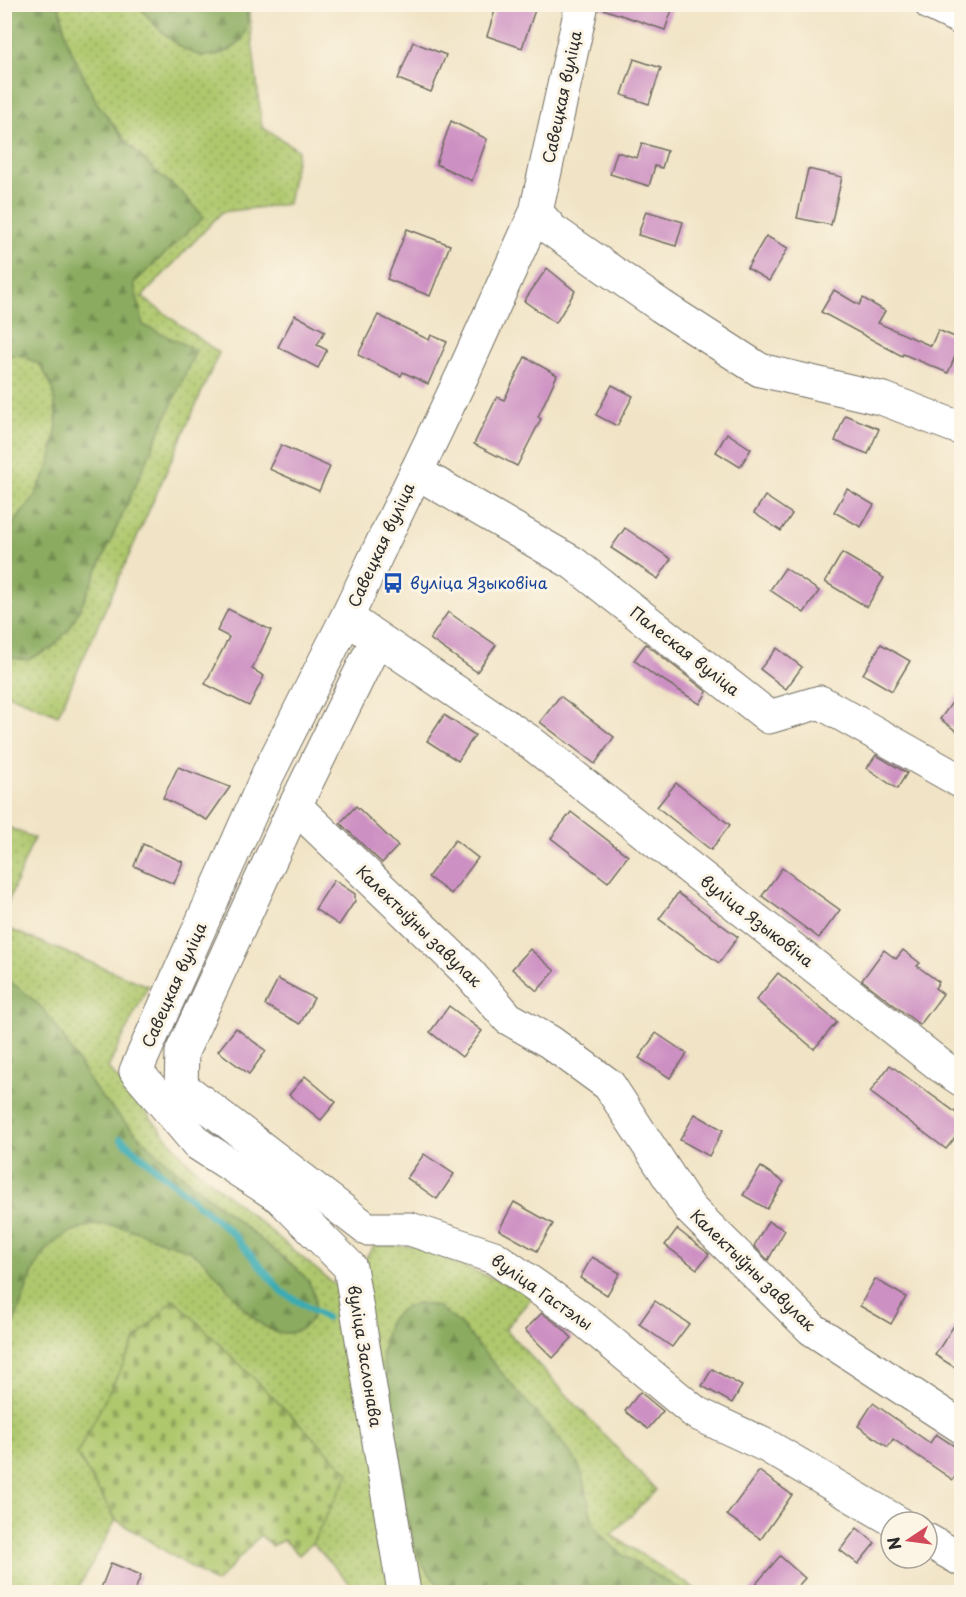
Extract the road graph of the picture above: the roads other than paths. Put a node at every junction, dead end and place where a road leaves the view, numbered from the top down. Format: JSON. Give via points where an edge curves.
{"nodes":[{"id":1,"x":582,"y":4,"type":"edge"},
{"id":2,"x":931,"y":4,"type":"edge"},
{"id":3,"x":962,"y":19,"type":"edge"},
{"id":4,"x":537,"y":212,"type":"junction"},
{"id":5,"x":962,"y":429,"type":"edge"},
{"id":6,"x":416,"y":472,"type":"junction"},
{"id":7,"x":347,"y":617,"type":"junction"},
{"id":8,"x":377,"y":639,"type":"junction"},
{"id":9,"x":962,"y":782,"type":"edge"},
{"id":10,"x":295,"y":806,"type":"junction"},
{"id":11,"x":136,"y":1071,"type":"joint"},
{"id":12,"x":962,"y":1080,"type":"edge"},
{"id":13,"x":962,"y":1427,"type":"edge"},
{"id":14,"x":879,"y":1511,"type":"edge"},
{"id":15,"x":939,"y":1547,"type":"edge"},
{"id":16,"x":962,"y":1560,"type":"edge"},
{"id":17,"x":404,"y":1593,"type":"edge"}],
"edges":[{"from":1,"to":4,"type":"street","name":"Савецкая вуліца"},
{"from":2,"to":3,"type":"street"},
{"from":4,"to":5,"type":"street","via":[[552,230],[760,370],[884,399]]},
{"from":4,"to":6,"type":"street","name":"Савецкая вуліца"},
{"from":6,"to":7,"type":"street","name":"Савецкая вуліца"},
{"from":6,"to":9,"type":"street","name":"Палеская вуліца","via":[[573,563],[770,717],[820,702]]},
{"from":7,"to":8,"type":"street","name":"вуліца Языковіча"},
{"from":7,"to":11,"type":"street","name":"Савецкая вуліца","via":[[268,774]]},
{"from":8,"to":10,"type":"street"},
{"from":8,"to":12,"type":"street","name":"вуліца Языковіча","via":[[530,742]]},
{"from":10,"to":13,"type":"street","name":"Калектыўны завулак","via":[[469,973],[508,1018],[550,1042],[609,1085],[690,1209],[812,1329]]},
{"from":10,"to":14,"type":"street","name":"вуліца Гастэлы","via":[[182,1052],[181,1086],[367,1228],[410,1229],[494,1257],[584,1320],[696,1413],[767,1446]]},
{"from":11,"to":17,"type":"street","name":"вуліца Заслонава","via":[[198,1144],[280,1197],[350,1267]]},
{"from":15,"to":16,"type":"street"}]}
